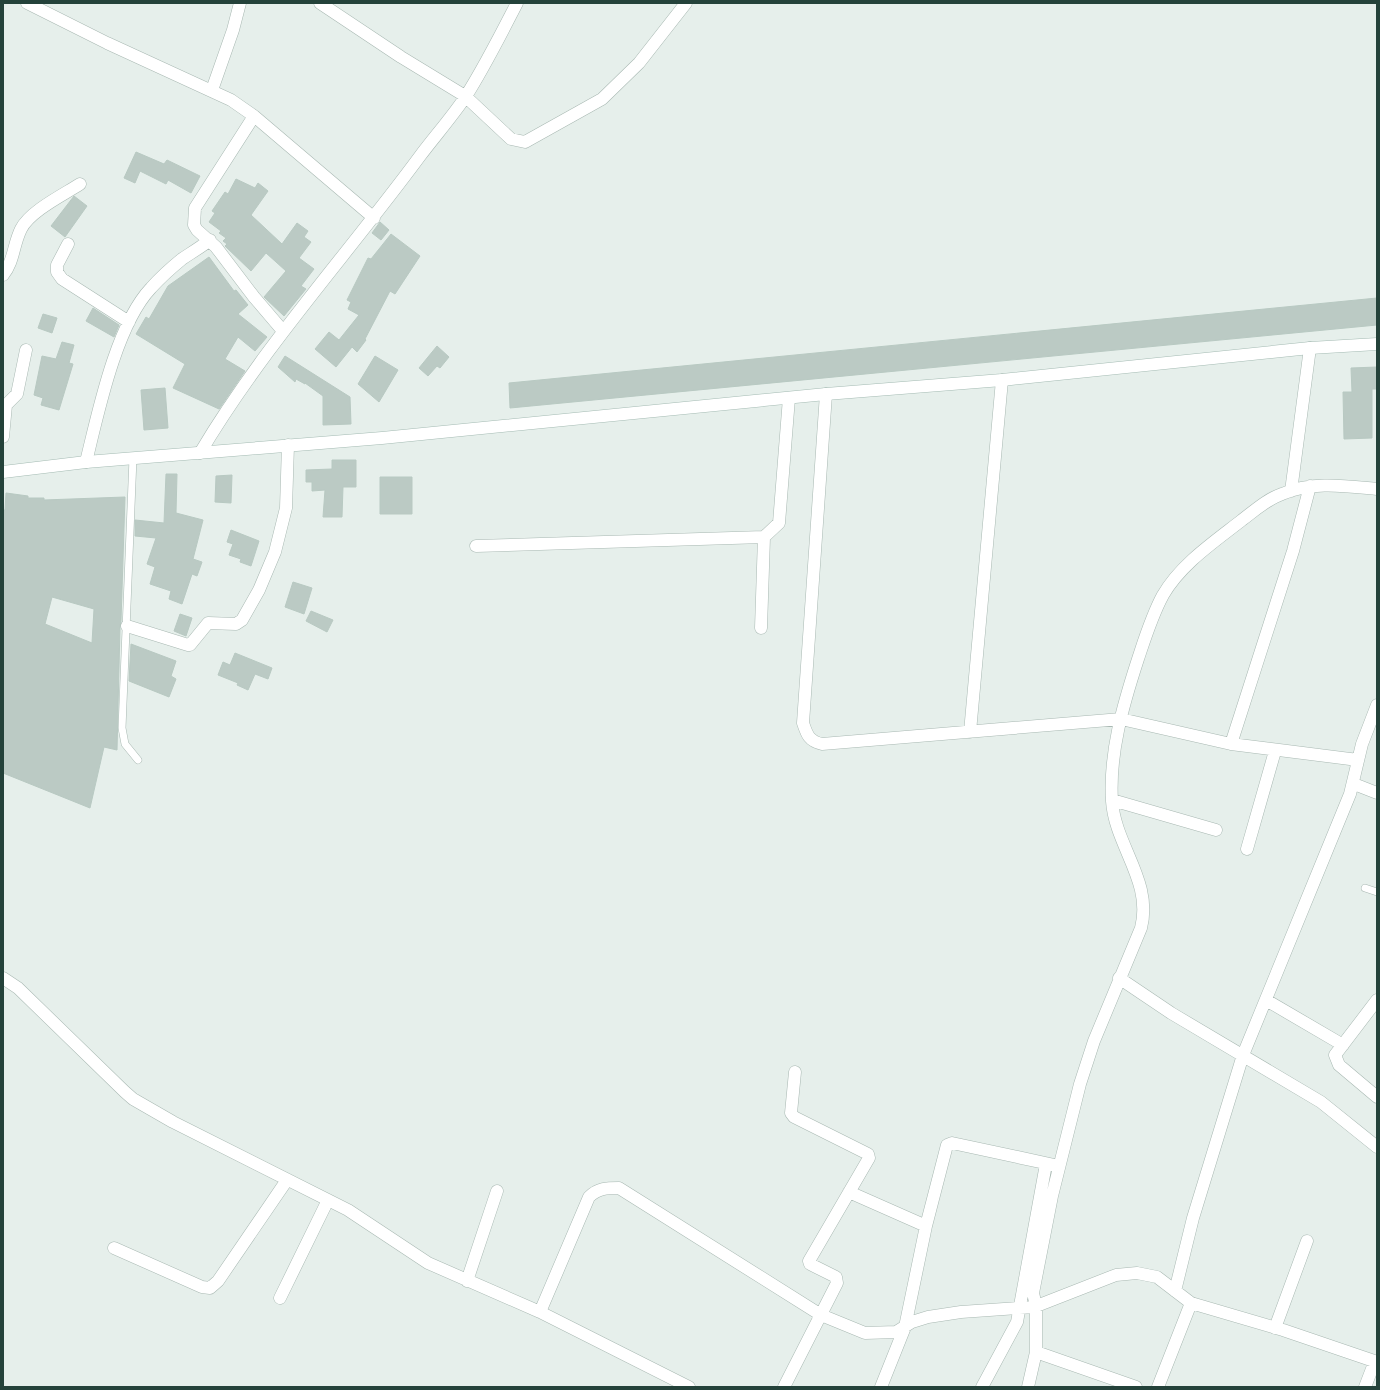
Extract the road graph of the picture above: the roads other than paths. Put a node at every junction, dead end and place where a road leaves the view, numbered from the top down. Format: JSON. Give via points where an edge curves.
{"nodes":[{"id":1,"x":27,"y":3,"type":"edge"},
{"id":2,"x":240,"y":3,"type":"edge"},
{"id":3,"x":320,"y":3,"type":"edge"},
{"id":4,"x":517,"y":3,"type":"edge"},
{"id":5,"x":686,"y":3,"type":"edge"},
{"id":6,"x":212,"y":90,"type":"junction"},
{"id":7,"x":466,"y":96,"type":"junction"},
{"id":8,"x":254,"y":116,"type":"junction"},
{"id":9,"x":80,"y":184,"type":"dead end"},
{"id":10,"x":374,"y":218,"type":"junction"},
{"id":11,"x":210,"y":240,"type":"junction"},
{"id":12,"x":68,"y":244,"type":"dead end"},
{"id":13,"x":3,"y":276,"type":"edge"},
{"id":14,"x":129,"y":322,"type":"junction"},
{"id":15,"x":283,"y":331,"type":"junction"},
{"id":16,"x":1377,"y":344,"type":"edge"},
{"id":17,"x":1310,"y":348,"type":"junction"},
{"id":18,"x":26,"y":350,"type":"dead end"},
{"id":19,"x":1002,"y":380,"type":"junction"},
{"id":20,"x":826,"y":394,"type":"junction"},
{"id":21,"x":789,"y":398,"type":"junction"},
{"id":22,"x":3,"y":437,"type":"edge"},
{"id":23,"x":288,"y":446,"type":"junction"},
{"id":24,"x":200,"y":453,"type":"junction"},
{"id":25,"x":133,"y":458,"type":"junction"},
{"id":26,"x":86,"y":462,"type":"junction"},
{"id":27,"x":3,"y":472,"type":"edge"},
{"id":28,"x":1310,"y":486,"type":"junction"},
{"id":29,"x":1377,"y":489,"type":"edge"},
{"id":30,"x":1291,"y":491,"type":"junction"},
{"id":31,"x":764,"y":537,"type":"junction"},
{"id":32,"x":476,"y":546,"type":"dead end"},
{"id":33,"x":127,"y":626,"type":"junction"},
{"id":34,"x":761,"y":628,"type":"dead end"},
{"id":35,"x":1377,"y":705,"type":"edge"},
{"id":36,"x":1121,"y":719,"type":"junction"},
{"id":37,"x":970,"y":732,"type":"junction"},
{"id":38,"x":1231,"y":744,"type":"junction"},
{"id":39,"x":1275,"y":751,"type":"junction"},
{"id":40,"x":138,"y":760,"type":"dead end"},
{"id":41,"x":1358,"y":760,"type":"junction"},
{"id":42,"x":1354,"y":784,"type":"junction"},
{"id":43,"x":1377,"y":793,"type":"edge"},
{"id":44,"x":1112,"y":800,"type":"junction"},
{"id":45,"x":1216,"y":830,"type":"dead end"},
{"id":46,"x":1247,"y":849,"type":"dead end"},
{"id":47,"x":1365,"y":888,"type":"dead end"},
{"id":48,"x":1377,"y":892,"type":"edge"},
{"id":49,"x":3,"y":978,"type":"edge"},
{"id":50,"x":1119,"y":978,"type":"junction"},
{"id":51,"x":1266,"y":1000,"type":"junction"},
{"id":52,"x":1377,"y":1000,"type":"edge"},
{"id":53,"x":1343,"y":1045,"type":"junction"},
{"id":54,"x":1243,"y":1055,"type":"junction"},
{"id":55,"x":795,"y":1072,"type":"dead end"},
{"id":56,"x":1377,"y":1097,"type":"edge"},
{"id":57,"x":1377,"y":1147,"type":"edge"},
{"id":58,"x":1052,"y":1165,"type":"junction"},
{"id":59,"x":287,"y":1180,"type":"junction"},
{"id":60,"x":497,"y":1191,"type":"dead end"},
{"id":61,"x":849,"y":1192,"type":"junction"},
{"id":62,"x":328,"y":1200,"type":"junction"},
{"id":63,"x":926,"y":1226,"type":"junction"},
{"id":64,"x":1307,"y":1241,"type":"dead end"},
{"id":65,"x":114,"y":1248,"type":"dead end"},
{"id":66,"x":467,"y":1281,"type":"junction"},
{"id":67,"x":1175,"y":1291,"type":"junction"},
{"id":68,"x":280,"y":1298,"type":"dead end"},
{"id":69,"x":1191,"y":1303,"type":"junction"},
{"id":70,"x":1028,"y":1307,"type":"junction"},
{"id":71,"x":540,"y":1312,"type":"junction"},
{"id":72,"x":821,"y":1315,"type":"junction"},
{"id":73,"x":905,"y":1328,"type":"junction"},
{"id":74,"x":1275,"y":1328,"type":"junction"},
{"id":75,"x":1036,"y":1352,"type":"junction"},
{"id":76,"x":1376,"y":1362,"type":"edge"},
{"id":77,"x":787,"y":1386,"type":"edge"},
{"id":78,"x":985,"y":1386,"type":"edge"},
{"id":79,"x":1032,"y":1386,"type":"edge"},
{"id":80,"x":689,"y":1387,"type":"edge"},
{"id":81,"x":881,"y":1387,"type":"edge"},
{"id":82,"x":1136,"y":1387,"type":"edge"},
{"id":83,"x":1158,"y":1387,"type":"edge"},
{"id":84,"x":1365,"y":1387,"type":"edge"}],
"edges":[{"from":1,"to":6,"type":"street","via":[[107,44]]},
{"from":2,"to":6,"type":"street"},
{"from":3,"to":7,"type":"street","via":[[401,57]]},
{"from":4,"to":7,"type":"street"},
{"from":5,"to":7,"type":"street","via":[[639,64],[602,99],[525,142],[511,139],[501,132]]},
{"from":6,"to":8,"type":"street","via":[[232,100]]},
{"from":7,"to":10,"type":"street"},
{"from":8,"to":10,"type":"street"},
{"from":8,"to":11,"type":"street","via":[[195,208],[194,225]]},
{"from":9,"to":13,"type":"street","via":[[28,220],[22,228],[11,262]]},
{"from":10,"to":15,"type":"street"},
{"from":11,"to":14,"type":"street","via":[[181,260],[150,289]]},
{"from":11,"to":15,"type":"street"},
{"from":12,"to":14,"type":"street","via":[[57,265],[57,272],[62,278]]},
{"from":14,"to":26,"type":"street","via":[[103,393]]},
{"from":15,"to":24,"type":"street","via":[[221,418]]},
{"from":16,"to":17,"type":"street"},
{"from":17,"to":19,"type":"street"},
{"from":17,"to":30,"type":"street"},
{"from":18,"to":22,"type":"street","via":[[17,394],[6,405]]},
{"from":19,"to":20,"type":"street"},
{"from":19,"to":37,"type":"street"},
{"from":20,"to":21,"type":"street"},
{"from":20,"to":37,"type":"street","via":[[803,723],[808,738],[822,744]]},
{"from":21,"to":23,"type":"street"},
{"from":21,"to":31,"type":"street","via":[[780,523]]},
{"from":23,"to":24,"type":"street"},
{"from":23,"to":33,"type":"street","via":[[286,508],[275,552],[259,590],[242,620],[236,624],[208,624],[190,645]]},
{"from":24,"to":25,"type":"street"},
{"from":25,"to":26,"type":"street"},
{"from":25,"to":33,"type":"lane"},
{"from":26,"to":27,"type":"street"},
{"from":28,"to":29,"type":"street","via":[[1333,485]]},
{"from":28,"to":30,"type":"street"},
{"from":28,"to":38,"type":"street","via":[[1293,551]]},
{"from":30,"to":36,"type":"street","via":[[1263,504],[1213,542],[1163,595],[1145,636]]},
{"from":31,"to":32,"type":"street"},
{"from":31,"to":34,"type":"street"},
{"from":33,"to":40,"type":"lane","via":[[122,728],[125,744]]},
{"from":35,"to":41,"type":"street"},
{"from":36,"to":37,"type":"street"},
{"from":36,"to":38,"type":"street"},
{"from":36,"to":44,"type":"street","via":[[1112,762]]},
{"from":38,"to":39,"type":"street"},
{"from":39,"to":41,"type":"street"},
{"from":39,"to":46,"type":"street"},
{"from":41,"to":42,"type":"street"},
{"from":42,"to":43,"type":"street"},
{"from":42,"to":51,"type":"street"},
{"from":44,"to":45,"type":"street"},
{"from":44,"to":50,"type":"street","via":[[1115,820],[1138,878],[1144,906],[1140,928]]},
{"from":47,"to":48,"type":"lane"},
{"from":49,"to":59,"type":"street","via":[[24,993],[132,1099]]},
{"from":50,"to":54,"type":"street","via":[[1171,1013]]},
{"from":50,"to":58,"type":"street","via":[[1094,1041]]},
{"from":51,"to":53,"type":"street"},
{"from":51,"to":54,"type":"street"},
{"from":52,"to":53,"type":"street"},
{"from":53,"to":56,"type":"street","via":[[1335,1055],[1339,1064]]},
{"from":54,"to":57,"type":"street","via":[[1321,1102]]},
{"from":54,"to":67,"type":"street","via":[[1192,1218]]},
{"from":55,"to":61,"type":"street","via":[[791,1114],[868,1154],[867,1162]]},
{"from":58,"to":63,"type":"street","via":[[949,1143]]},
{"from":58,"to":70,"type":"street","via":[[1034,1298]]},
{"from":59,"to":62,"type":"street"},
{"from":59,"to":65,"type":"street","via":[[218,1281],[210,1288],[202,1287]]},
{"from":60,"to":66,"type":"street"},
{"from":61,"to":63,"type":"street"},
{"from":61,"to":72,"type":"street","via":[[809,1261],[838,1280]]},
{"from":62,"to":66,"type":"street","via":[[351,1212],[428,1263]]},
{"from":62,"to":68,"type":"street"},
{"from":63,"to":73,"type":"street"},
{"from":64,"to":74,"type":"street"},
{"from":66,"to":71,"type":"street"},
{"from":67,"to":69,"type":"street"},
{"from":67,"to":70,"type":"street","via":[[1157,1277],[1137,1273],[1116,1275]]},
{"from":69,"to":74,"type":"street"},
{"from":69,"to":83,"type":"street"},
{"from":70,"to":73,"type":"street","via":[[928,1317],[912,1322]]},
{"from":70,"to":75,"type":"street"},
{"from":70,"to":78,"type":"street"},
{"from":71,"to":72,"type":"street","via":[[589,1197],[602,1188],[619,1188]]},
{"from":71,"to":80,"type":"street"},
{"from":72,"to":73,"type":"street","via":[[865,1333],[890,1334]]},
{"from":72,"to":77,"type":"street"},
{"from":73,"to":81,"type":"street"},
{"from":74,"to":76,"type":"street"},
{"from":75,"to":79,"type":"street"},
{"from":75,"to":82,"type":"street"},
{"from":76,"to":84,"type":"street"}]}
